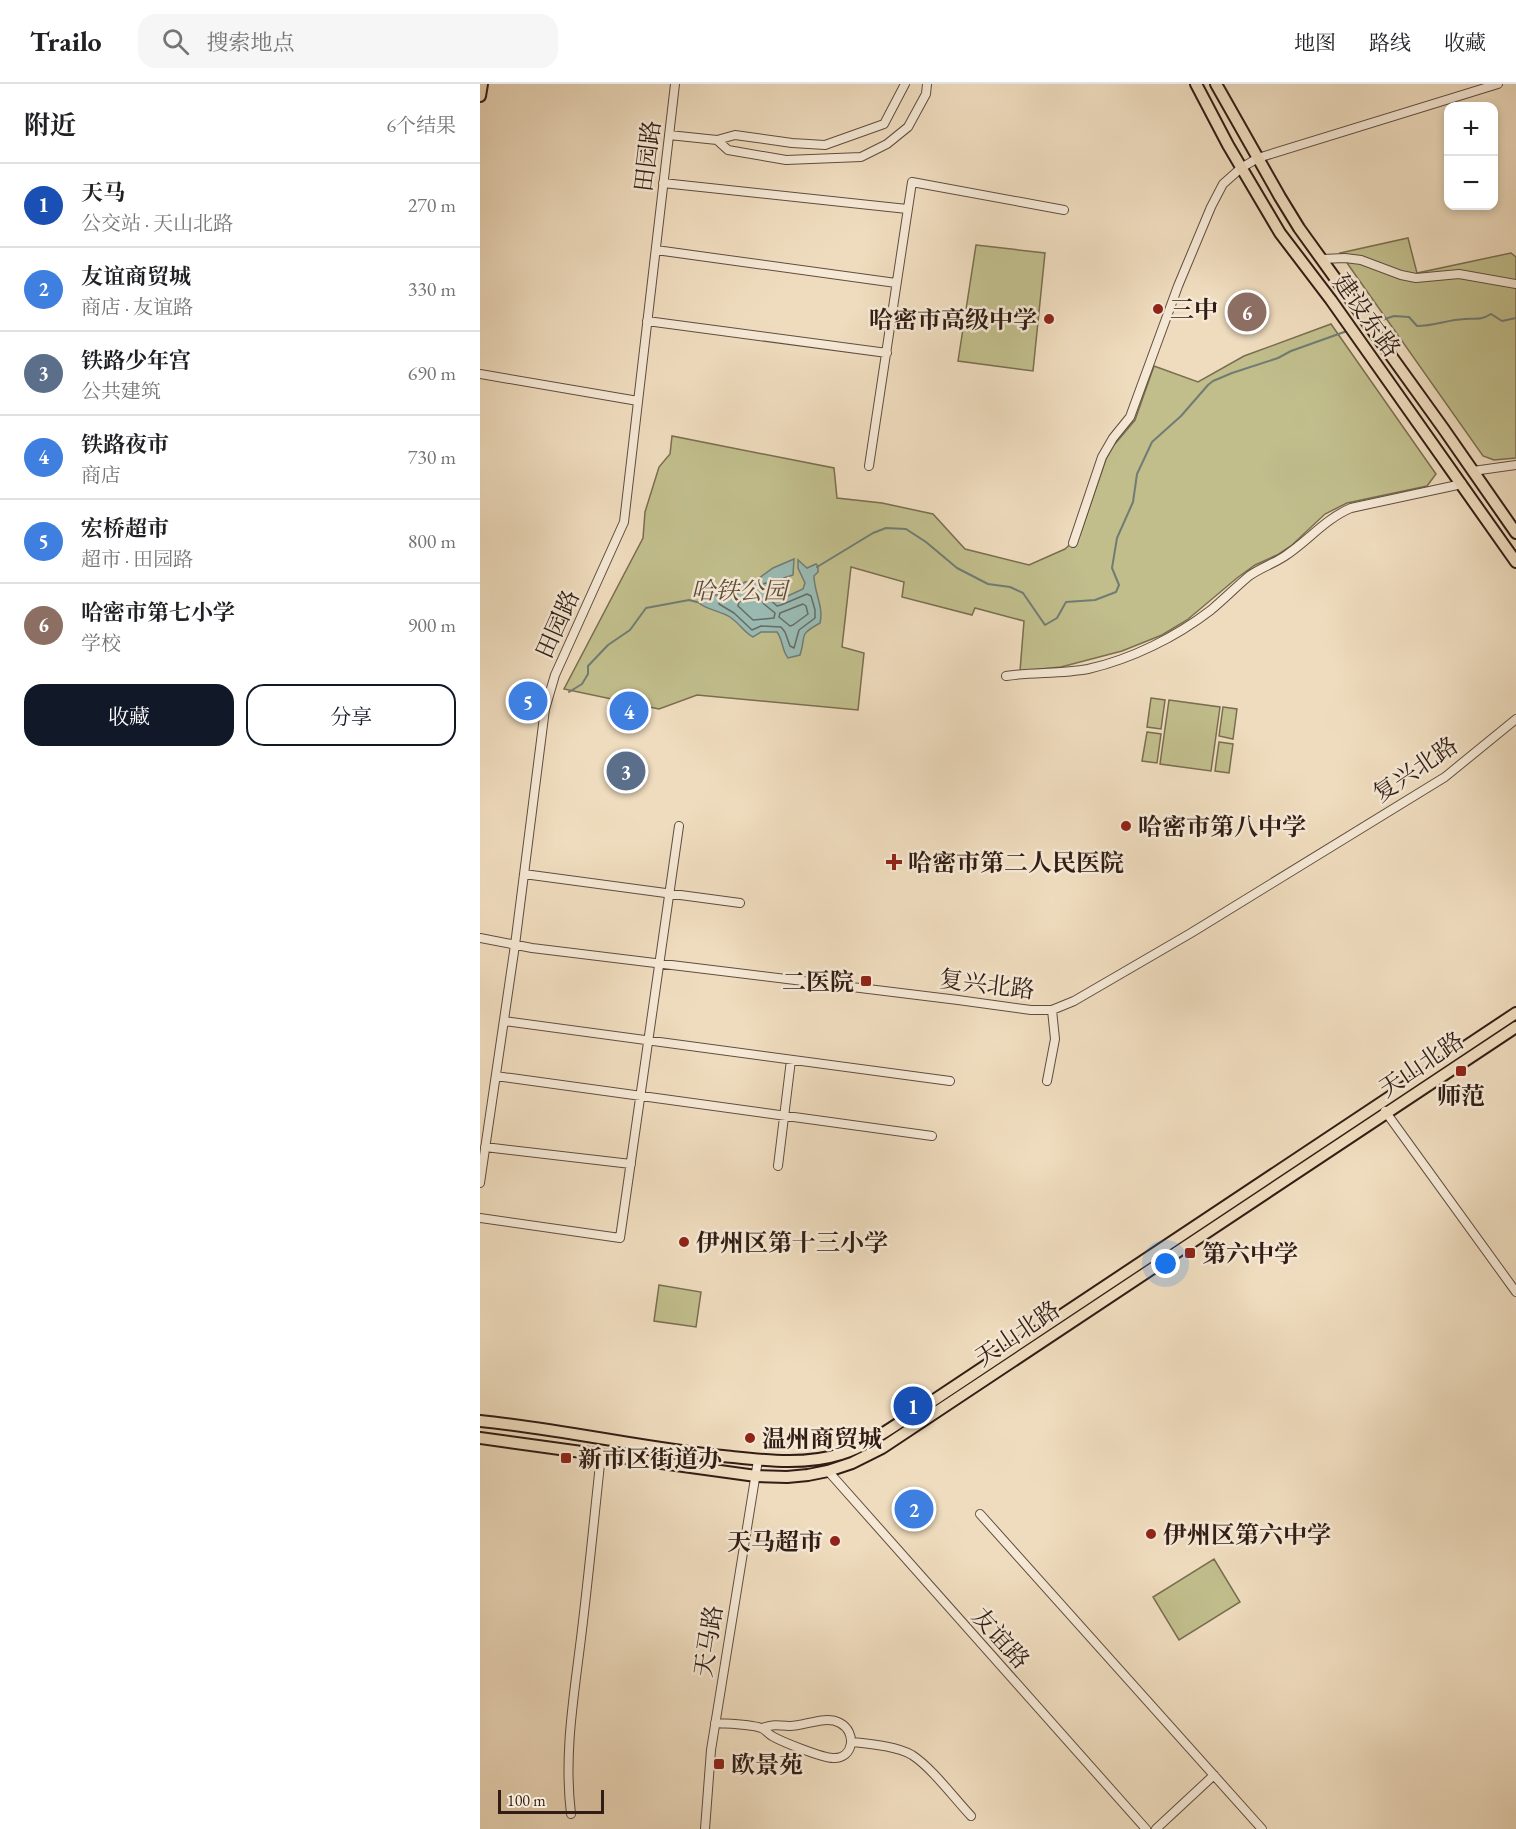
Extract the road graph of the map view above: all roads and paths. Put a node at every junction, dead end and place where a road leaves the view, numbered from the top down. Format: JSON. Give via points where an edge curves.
{"nodes":[{"id":1,"x":482,"y":84,"type":"edge"},
{"id":2,"x":675,"y":84,"type":"edge"},
{"id":3,"x":905,"y":84,"type":"edge"},
{"id":4,"x":927,"y":84,"type":"edge"},
{"id":5,"x":1196,"y":84,"type":"edge"},
{"id":6,"x":1216,"y":84,"type":"edge"},
{"id":7,"x":1498,"y":84,"type":"edge"},
{"id":8,"x":480,"y":96,"type":"edge"},
{"id":9,"x":669,"y":135,"type":"junction"},
{"id":10,"x":717,"y":140,"type":"junction"},
{"id":11,"x":1258,"y":158,"type":"junction"},
{"id":12,"x":1241,"y":168,"type":"junction"},
{"id":13,"x":663,"y":183,"type":"junction"},
{"id":14,"x":907,"y":209,"type":"junction"},
{"id":15,"x":1064,"y":210,"type":"dead end"},
{"id":16,"x":656,"y":250,"type":"junction"},
{"id":17,"x":1322,"y":259,"type":"junction"},
{"id":18,"x":896,"y":283,"type":"junction"},
{"id":19,"x":1516,"y":284,"type":"edge"},
{"id":20,"x":647,"y":321,"type":"junction"},
{"id":21,"x":887,"y":353,"type":"dead end"},
{"id":22,"x":480,"y":374,"type":"edge"},
{"id":23,"x":638,"y":401,"type":"junction"},
{"id":24,"x":1516,"y":465,"type":"edge"},
{"id":25,"x":869,"y":466,"type":"dead end"},
{"id":26,"x":1473,"y":471,"type":"junction"},
{"id":27,"x":1462,"y":484,"type":"junction"},
{"id":28,"x":1516,"y":533,"type":"edge"},
{"id":29,"x":1073,"y":543,"type":"dead end"},
{"id":30,"x":1516,"y":562,"type":"edge"},
{"id":31,"x":1006,"y":676,"type":"dead end"},
{"id":32,"x":1516,"y":719,"type":"edge"},
{"id":33,"x":679,"y":826,"type":"dead end"},
{"id":34,"x":524,"y":874,"type":"junction"},
{"id":35,"x":669,"y":894,"type":"junction"},
{"id":36,"x":740,"y":903,"type":"dead end"},
{"id":37,"x":480,"y":938,"type":"edge"},
{"id":38,"x":515,"y":945,"type":"junction"},
{"id":39,"x":659,"y":963,"type":"junction"},
{"id":40,"x":1052,"y":1010,"type":"junction"},
{"id":41,"x":1516,"y":1013,"type":"edge"},
{"id":42,"x":504,"y":1022,"type":"junction"},
{"id":43,"x":1516,"y":1027,"type":"edge"},
{"id":44,"x":648,"y":1041,"type":"junction"},
{"id":45,"x":791,"y":1060,"type":"junction"},
{"id":46,"x":496,"y":1076,"type":"junction"},
{"id":47,"x":950,"y":1081,"type":"dead end"},
{"id":48,"x":1047,"y":1081,"type":"dead end"},
{"id":49,"x":640,"y":1097,"type":"junction"},
{"id":50,"x":1383,"y":1108,"type":"junction"},
{"id":51,"x":784,"y":1116,"type":"junction"},
{"id":52,"x":932,"y":1136,"type":"dead end"},
{"id":53,"x":485,"y":1147,"type":"junction"},
{"id":54,"x":631,"y":1164,"type":"junction"},
{"id":55,"x":778,"y":1166,"type":"dead end"},
{"id":56,"x":480,"y":1183,"type":"edge"},
{"id":57,"x":480,"y":1218,"type":"edge"},
{"id":58,"x":1516,"y":1292,"type":"edge"},
{"id":59,"x":480,"y":1421,"type":"edge"},
{"id":60,"x":480,"y":1438,"type":"edge"},
{"id":61,"x":601,"y":1455,"type":"junction"},
{"id":62,"x":759,"y":1460,"type":"junction"},
{"id":63,"x":828,"y":1471,"type":"junction"},
{"id":64,"x":756,"y":1476,"type":"junction"},
{"id":65,"x":980,"y":1514,"type":"dead end"},
{"id":66,"x":715,"y":1723,"type":"junction"},
{"id":67,"x":762,"y":1728,"type":"junction"},
{"id":68,"x":852,"y":1742,"type":"junction"},
{"id":69,"x":1214,"y":1776,"type":"junction"},
{"id":70,"x":571,"y":1814,"type":"dead end"},
{"id":71,"x":971,"y":1816,"type":"dead end"},
{"id":72,"x":705,"y":1829,"type":"edge"},
{"id":73,"x":1146,"y":1829,"type":"edge"},
{"id":74,"x":1156,"y":1829,"type":"edge"},
{"id":75,"x":1262,"y":1829,"type":"edge"}],
"edges":[{"from":1,"to":8,"type":"main road"},
{"from":2,"to":9,"type":"street","name":"田园路"},
{"from":3,"to":10,"type":"street","via":[[884,124],[825,145],[735,135]]},
{"from":4,"to":10,"type":"street","via":[[926,94],[908,127],[887,144],[861,157],[786,160],[728,150]]},
{"from":5,"to":12,"type":"main road","name":"建设东路"},
{"from":6,"to":11,"type":"main road","name":"建设东路"},
{"from":7,"to":11,"type":"street"},
{"from":9,"to":10,"type":"street"},
{"from":9,"to":13,"type":"street","name":"田园路"},
{"from":11,"to":12,"type":"street"},
{"from":11,"to":17,"type":"main road","name":"建设东路"},
{"from":12,"to":27,"type":"main road","name":"建设东路","via":[[1280,233]]},
{"from":12,"to":29,"type":"street","via":[[1223,184],[1211,207],[1130,417],[1102,457]]},
{"from":13,"to":14,"type":"street"},
{"from":13,"to":16,"type":"street","name":"田园路"},
{"from":14,"to":15,"type":"street","via":[[912,182]]},
{"from":14,"to":18,"type":"street"},
{"from":16,"to":18,"type":"street"},
{"from":16,"to":20,"type":"street","name":"田园路"},
{"from":17,"to":19,"type":"street","via":[[1361,260],[1416,278],[1459,274]]},
{"from":17,"to":26,"type":"main road","name":"建设东路"},
{"from":18,"to":25,"type":"street"},
{"from":20,"to":21,"type":"street"},
{"from":20,"to":23,"type":"street","name":"田园路"},
{"from":22,"to":23,"type":"street"},
{"from":23,"to":34,"type":"street","name":"田园路","via":[[624,522],[555,675],[545,709]]},
{"from":24,"to":26,"type":"street"},
{"from":26,"to":28,"type":"main road","name":"建设东路"},
{"from":27,"to":30,"type":"main road","name":"建设东路"},
{"from":27,"to":31,"type":"street","via":[[1336,514],[1285,556],[1250,575],[1211,610],[1149,648],[1088,669]]},
{"from":32,"to":40,"type":"street","name":"复兴北路","via":[[1445,777],[1191,933]]},
{"from":33,"to":35,"type":"street"},
{"from":34,"to":35,"type":"street"},
{"from":34,"to":38,"type":"street","name":"田园路"},
{"from":35,"to":36,"type":"street"},
{"from":35,"to":39,"type":"street"},
{"from":37,"to":38,"type":"street","name":"复兴北路"},
{"from":38,"to":39,"type":"street","name":"复兴北路"},
{"from":38,"to":42,"type":"street","name":"田园路"},
{"from":39,"to":40,"type":"street","name":"复兴北路"},
{"from":39,"to":44,"type":"street"},
{"from":40,"to":48,"type":"street","via":[[1055,1039]]},
{"from":41,"to":50,"type":"main road"},
{"from":42,"to":44,"type":"street"},
{"from":42,"to":46,"type":"street","name":"田园路"},
{"from":43,"to":50,"type":"main road","name":"天山北路"},
{"from":44,"to":45,"type":"street"},
{"from":44,"to":49,"type":"street"},
{"from":45,"to":47,"type":"street"},
{"from":45,"to":51,"type":"street"},
{"from":46,"to":49,"type":"street"},
{"from":46,"to":53,"type":"street","name":"田园路"},
{"from":49,"to":51,"type":"street"},
{"from":49,"to":54,"type":"street"},
{"from":50,"to":58,"type":"street"},
{"from":50,"to":62,"type":"main road","via":[[865,1444],[811,1460]]},
{"from":50,"to":63,"type":"main road","name":"天山北路","via":[[882,1448]]},
{"from":51,"to":52,"type":"street"},
{"from":51,"to":55,"type":"street"},
{"from":53,"to":54,"type":"street"},
{"from":53,"to":56,"type":"street","name":"田园路"},
{"from":54,"to":57,"type":"street","via":[[620,1238]]},
{"from":59,"to":62,"type":"main road"},
{"from":60,"to":61,"type":"main road","name":"天山北路"},
{"from":61,"to":64,"type":"main road","name":"天山北路"},
{"from":61,"to":70,"type":"street","via":[[569,1728]]},
{"from":62,"to":64,"type":"street","name":"天马路"},
{"from":63,"to":64,"type":"main road","name":"天山北路"},
{"from":63,"to":73,"type":"street","name":"友谊路"},
{"from":64,"to":66,"type":"street","name":"天马路"},
{"from":65,"to":69,"type":"street"},
{"from":66,"to":67,"type":"street"},
{"from":66,"to":72,"type":"street","name":"天马路"},
{"from":67,"to":68,"type":"street","via":[[833,1720],[846,1728]]},
{"from":67,"to":68,"type":"street","via":[[830,1758],[847,1753]]},
{"from":68,"to":71,"type":"street","via":[[910,1754]]},
{"from":69,"to":74,"type":"street"},
{"from":69,"to":75,"type":"street"}]}
